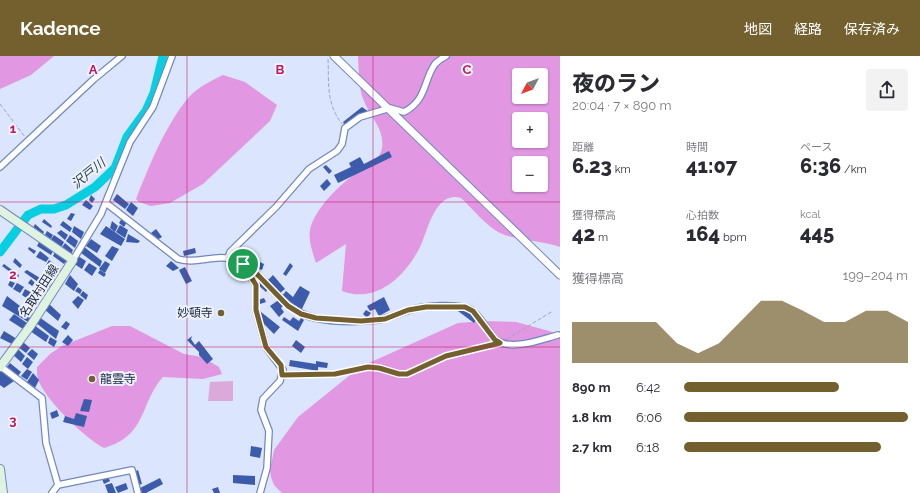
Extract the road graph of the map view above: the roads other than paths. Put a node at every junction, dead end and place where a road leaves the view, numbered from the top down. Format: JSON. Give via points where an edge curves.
{"nodes":[{"id":1,"x":122,"y":56,"type":"edge"},
{"id":2,"x":172,"y":56,"type":"edge"},
{"id":3,"x":334,"y":56,"type":"edge"},
{"id":4,"x":446,"y":56,"type":"edge"},
{"id":5,"x":390,"y":108,"type":"junction"},
{"id":6,"x":0,"y":167,"type":"edge"},
{"id":7,"x":106,"y":203,"type":"junction"},
{"id":8,"x":0,"y":210,"type":"edge"},
{"id":9,"x":228,"y":258,"type":"junction"},
{"id":10,"x":73,"y":260,"type":"junction"},
{"id":11,"x":243,"y":264,"type":"junction"},
{"id":12,"x":560,"y":275,"type":"edge"},
{"id":13,"x":558,"y":335,"type":"dead end"},
{"id":14,"x":0,"y":366,"type":"edge"},
{"id":15,"x":0,"y":469,"type":"edge"},
{"id":16,"x":58,"y":485,"type":"junction"},
{"id":17,"x":3,"y":493,"type":"edge"},
{"id":18,"x":52,"y":493,"type":"edge"},
{"id":19,"x":138,"y":493,"type":"edge"},
{"id":20,"x":260,"y":493,"type":"edge"}],
"edges":[{"from":1,"to":6,"type":"street"},
{"from":2,"to":7,"type":"street","via":[[153,107],[130,142]]},
{"from":3,"to":5,"type":"street"},
{"from":4,"to":5,"type":"street","via":[[436,63],[419,101],[404,112]]},
{"from":5,"to":9,"type":"street","via":[[360,118],[345,128],[342,144],[337,151],[309,169],[276,207],[230,252]]},
{"from":5,"to":12,"type":"street","via":[[422,143]]},
{"from":7,"to":9,"type":"street","via":[[178,259],[190,261]]},
{"from":7,"to":10,"type":"street"},
{"from":8,"to":10,"type":"main road","name":"名取村田線"},
{"from":9,"to":11,"type":"street"},
{"from":10,"to":14,"type":"main road","name":"名取村田線","via":[[31,325]]},
{"from":11,"to":13,"type":"street","via":[[253,270],[288,306],[301,314],[316,318],[361,321],[385,319],[408,310],[426,307],[465,307],[473,311],[500,343],[524,343]]},
{"from":11,"to":20,"type":"street","via":[[256,285],[256,310],[266,347],[281,365],[282,375],[276,386],[263,399],[261,410],[269,431],[267,468]]},
{"from":14,"to":16,"type":"street","via":[[42,398],[46,442]]},
{"from":15,"to":17,"type":"main road"},
{"from":16,"to":18,"type":"street"},
{"from":16,"to":19,"type":"street","via":[[132,470]]}]}
